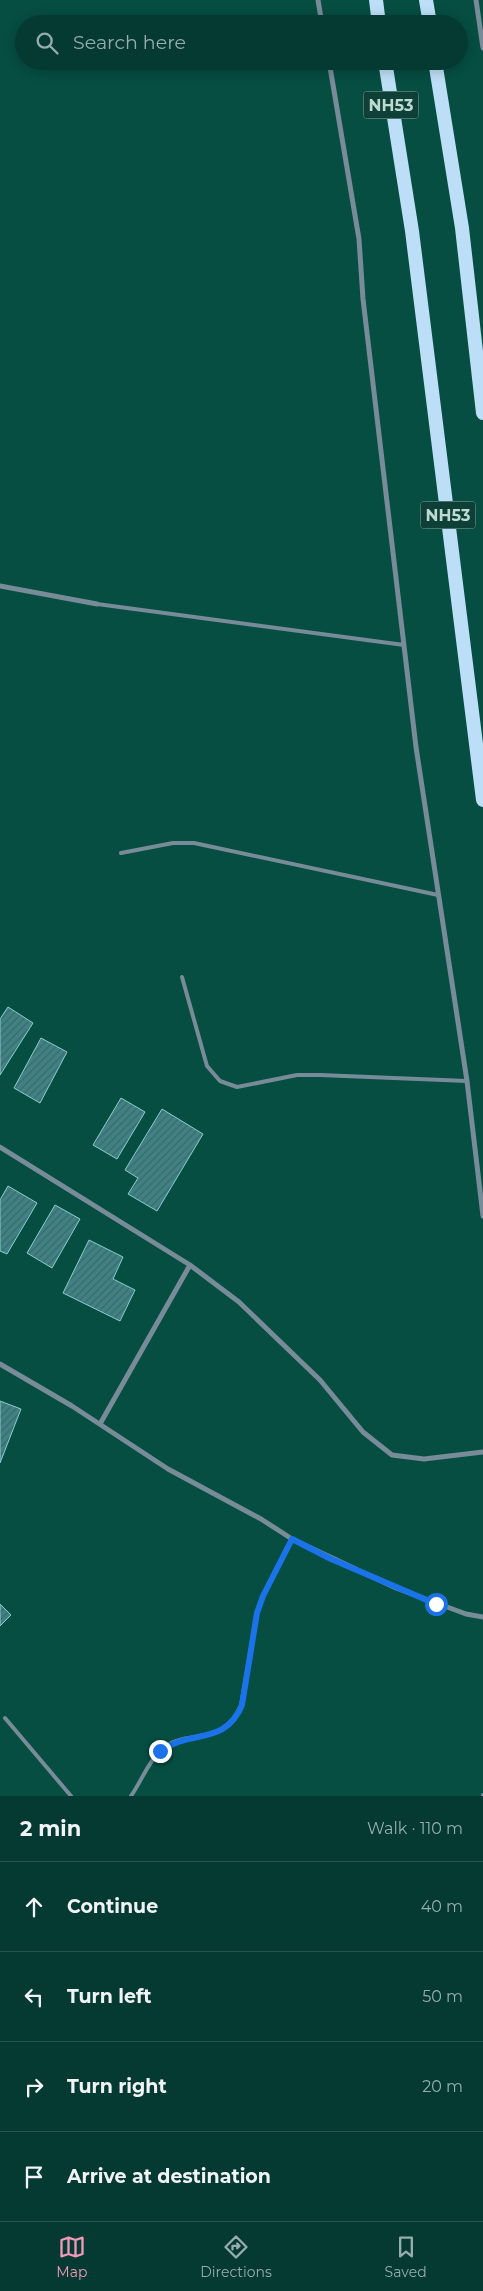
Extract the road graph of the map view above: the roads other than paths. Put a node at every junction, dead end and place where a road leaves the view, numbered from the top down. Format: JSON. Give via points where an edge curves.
{"nodes":[{"id":1,"x":318,"y":0,"type":"edge"},
{"id":2,"x":376,"y":0,"type":"edge"},
{"id":3,"x":426,"y":0,"type":"edge"},
{"id":4,"x":476,"y":0,"type":"edge"},
{"id":5,"x":320,"y":15,"type":"edge"},
{"id":6,"x":378,"y":15,"type":"edge"},
{"id":7,"x":428,"y":15,"type":"edge"},
{"id":8,"x":483,"y":48,"type":"edge"},
{"id":9,"x":330,"y":70,"type":"edge"},
{"id":10,"x":386,"y":70,"type":"edge"},
{"id":11,"x":436,"y":70,"type":"edge"},
{"id":12,"x":483,"y":413,"type":"edge"},
{"id":13,"x":0,"y":586,"type":"edge"},
{"id":14,"x":97,"y":604,"type":"joint"},
{"id":15,"x":404,"y":645,"type":"junction"},
{"id":16,"x":483,"y":800,"type":"edge"},
{"id":17,"x":122,"y":853,"type":"dead end"},
{"id":18,"x":438,"y":895,"type":"junction"},
{"id":19,"x":182,"y":977,"type":"dead end"},
{"id":20,"x":467,"y":1081,"type":"junction"},
{"id":21,"x":0,"y":1148,"type":"edge"},
{"id":22,"x":483,"y":1216,"type":"edge"},
{"id":23,"x":190,"y":1265,"type":"junction"},
{"id":24,"x":0,"y":1364,"type":"edge"},
{"id":25,"x":100,"y":1424,"type":"junction"},
{"id":26,"x":483,"y":1452,"type":"edge"},
{"id":27,"x":292,"y":1539,"type":"junction"},
{"id":28,"x":483,"y":1617,"type":"edge"},
{"id":29,"x":4,"y":1718,"type":"dead end"},
{"id":30,"x":71,"y":1796,"type":"edge"},
{"id":31,"x":131,"y":1796,"type":"edge"}],
"edges":[{"from":1,"to":5,"type":"street"},
{"from":2,"to":6,"type":"highway"},
{"from":3,"to":7,"type":"highway"},
{"from":4,"to":8,"type":"street"},
{"from":9,"to":15,"type":"street","via":[[359,239],[363,299]]},
{"from":10,"to":16,"type":"highway","number":"NH53","via":[[412,231]]},
{"from":11,"to":12,"type":"highway","number":"NH53","via":[[462,228]]},
{"from":13,"to":14,"type":"street"},
{"from":14,"to":15,"type":"lane"},
{"from":15,"to":18,"type":"street"},
{"from":17,"to":18,"type":"lane","via":[[173,842],[194,843]]},
{"from":18,"to":20,"type":"street"},
{"from":19,"to":20,"type":"lane","via":[[207,1066],[220,1081],[237,1086],[297,1075]]},
{"from":20,"to":22,"type":"street"},
{"from":21,"to":23,"type":"street"},
{"from":23,"to":25,"type":"street"},
{"from":23,"to":26,"type":"street","via":[[239,1302],[320,1380],[363,1432],[392,1455],[424,1459]]},
{"from":24,"to":25,"type":"street"},
{"from":25,"to":27,"type":"street","via":[[168,1470]]},
{"from":27,"to":28,"type":"street","via":[[404,1591]]},
{"from":27,"to":31,"type":"lane","via":[[257,1613],[242,1705],[236,1718],[224,1730],[170,1744],[160,1751]]},
{"from":29,"to":30,"type":"lane"}]}
